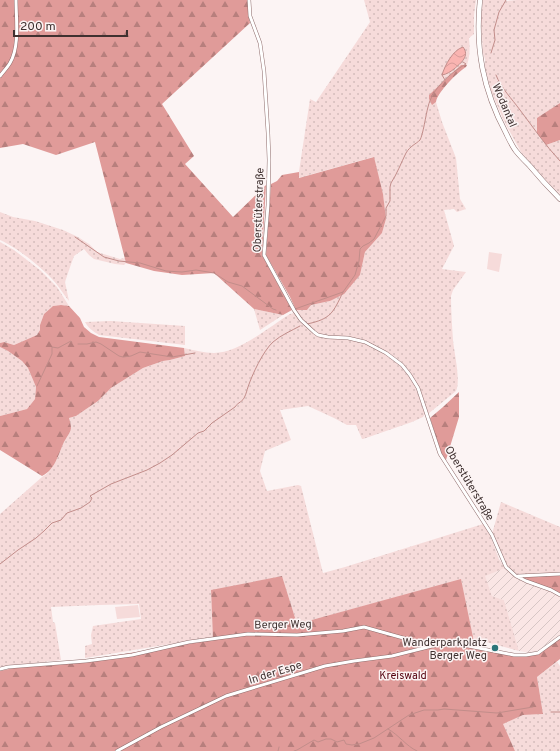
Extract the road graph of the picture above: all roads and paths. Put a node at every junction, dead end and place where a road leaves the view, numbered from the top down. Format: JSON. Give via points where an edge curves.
{"nodes":[{"id":1,"x":16,"y":0,"type":"edge"},
{"id":2,"x":249,"y":0,"type":"edge"},
{"id":3,"x":480,"y":0,"type":"edge"},
{"id":4,"x":0,"y":76,"type":"edge"},
{"id":5,"x":560,"y":199,"type":"edge"},
{"id":6,"x":560,"y":574,"type":"edge"},
{"id":7,"x":516,"y":576,"type":"junction"},
{"id":8,"x":560,"y":595,"type":"edge"},
{"id":9,"x":560,"y":636,"type":"edge"},
{"id":10,"x":448,"y":642,"type":"junction"},
{"id":11,"x":0,"y":669,"type":"edge"},
{"id":12,"x":117,"y":751,"type":"edge"}],
"edges":[{"from":1,"to":4,"type":"street","via":[[14,53],[10,64]]},
{"from":2,"to":7,"type":"street","name":"Oberstüterstraße","via":[[250,16],[260,43],[263,64],[268,133],[268,206],[264,255],[294,310],[314,332],[328,337],[365,342],[386,353],[410,375],[418,388],[440,454],[492,536],[506,567]]},
{"from":3,"to":5,"type":"main road","name":"Wodantal","via":[[478,20],[481,65],[487,90],[499,120],[516,151]]},
{"from":6,"to":7,"type":"street"},
{"from":7,"to":8,"type":"street","name":"Oberstüterstraße"},
{"from":9,"to":10,"type":"street","name":"Berger Weg","via":[[538,653],[526,655]]},
{"from":10,"to":11,"type":"street","name":"Berger Weg","via":[[414,641],[364,627],[297,635],[248,634],[189,642],[132,656]]},
{"from":10,"to":12,"type":"street","name":"In der Espe","via":[[392,656],[325,666],[226,696]]}]}
